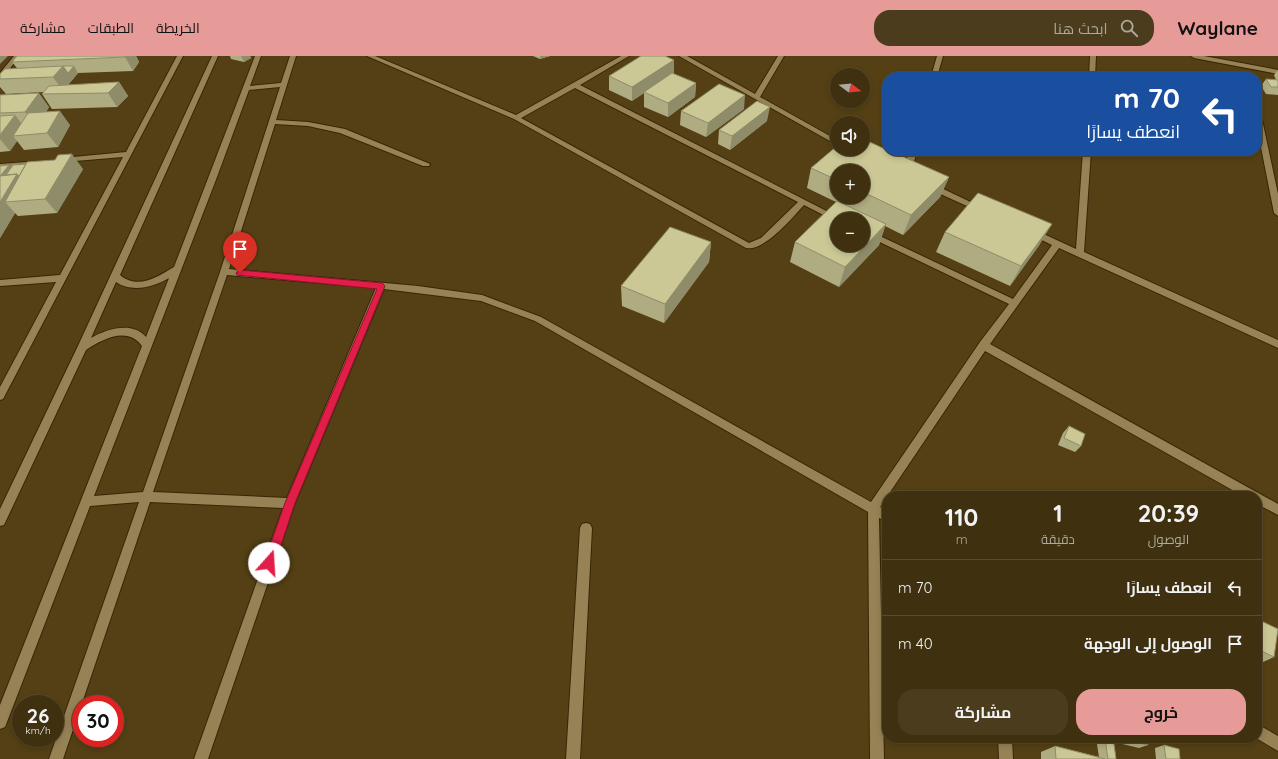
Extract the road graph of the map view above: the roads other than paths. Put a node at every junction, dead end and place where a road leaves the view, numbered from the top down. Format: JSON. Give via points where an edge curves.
{"nodes":[{"id":1,"x":16,"y":56,"type":"edge"},
{"id":2,"x":180,"y":56,"type":"edge"},
{"id":3,"x":215,"y":56,"type":"edge"},
{"id":4,"x":258,"y":56,"type":"edge"},
{"id":5,"x":293,"y":56,"type":"edge"},
{"id":6,"x":370,"y":56,"type":"edge"},
{"id":7,"x":626,"y":56,"type":"edge"},
{"id":8,"x":682,"y":56,"type":"edge"},
{"id":9,"x":781,"y":56,"type":"edge"},
{"id":10,"x":940,"y":56,"type":"edge"},
{"id":11,"x":1093,"y":56,"type":"edge"},
{"id":12,"x":1197,"y":56,"type":"edge"},
{"id":13,"x":935,"y":72,"type":"edge"},
{"id":14,"x":1092,"y":72,"type":"edge"},
{"id":15,"x":1278,"y":72,"type":"edge"},
{"id":16,"x":0,"y":77,"type":"edge"},
{"id":17,"x":284,"y":85,"type":"junction"},
{"id":18,"x":575,"y":85,"type":"junction"},
{"id":19,"x":246,"y":88,"type":"junction"},
{"id":20,"x":756,"y":98,"type":"junction"},
{"id":21,"x":516,"y":118,"type":"junction"},
{"id":22,"x":272,"y":122,"type":"junction"},
{"id":23,"x":1262,"y":135,"type":"edge"},
{"id":24,"x":830,"y":139,"type":"edge"},
{"id":25,"x":127,"y":154,"type":"junction"},
{"id":26,"x":912,"y":156,"type":"edge"},
{"id":27,"x":1087,"y":156,"type":"edge"},
{"id":28,"x":56,"y":161,"type":"edge"},
{"id":29,"x":32,"y":164,"type":"edge"},
{"id":30,"x":426,"y":164,"type":"dead end"},
{"id":31,"x":0,"y":166,"type":"edge"},
{"id":32,"x":803,"y":202,"type":"junction"},
{"id":33,"x":1278,"y":213,"type":"edge"},
{"id":34,"x":992,"y":214,"type":"edge"},
{"id":35,"x":830,"y":215,"type":"edge"},
{"id":36,"x":1021,"y":227,"type":"edge"},
{"id":37,"x":870,"y":234,"type":"edge"},
{"id":38,"x":1057,"y":244,"type":"junction"},
{"id":39,"x":1080,"y":254,"type":"junction"},
{"id":40,"x":177,"y":268,"type":"junction"},
{"id":41,"x":224,"y":272,"type":"junction"},
{"id":42,"x":115,"y":276,"type":"junction"},
{"id":43,"x":62,"y":278,"type":"junction"},
{"id":44,"x":0,"y":283,"type":"edge"},
{"id":45,"x":382,"y":286,"type":"junction"},
{"id":46,"x":1014,"y":303,"type":"junction"},
{"id":47,"x":1278,"y":344,"type":"edge"},
{"id":48,"x":147,"y":345,"type":"junction"},
{"id":49,"x":983,"y":345,"type":"junction"},
{"id":50,"x":82,"y":348,"type":"junction"},
{"id":51,"x":0,"y":396,"type":"edge"},
{"id":52,"x":885,"y":491,"type":"edge"},
{"id":53,"x":1244,"y":491,"type":"edge"},
{"id":54,"x":882,"y":496,"type":"edge"},
{"id":55,"x":146,"y":497,"type":"junction"},
{"id":56,"x":1262,"y":501,"type":"edge"},
{"id":57,"x":85,"y":502,"type":"junction"},
{"id":58,"x":290,"y":503,"type":"junction"},
{"id":59,"x":873,"y":509,"type":"junction"},
{"id":60,"x":1278,"y":510,"type":"edge"},
{"id":61,"x":882,"y":514,"type":"edge"},
{"id":62,"x":2,"y":515,"type":"edge"},
{"id":63,"x":586,"y":528,"type":"dead end"},
{"id":64,"x":0,"y":722,"type":"edge"},
{"id":65,"x":1262,"y":734,"type":"edge"},
{"id":66,"x":1005,"y":743,"type":"edge"},
{"id":67,"x":1278,"y":744,"type":"edge"},
{"id":68,"x":56,"y":759,"type":"edge"},
{"id":69,"x":201,"y":759,"type":"edge"},
{"id":70,"x":573,"y":759,"type":"edge"},
{"id":71,"x":877,"y":759,"type":"edge"},
{"id":72,"x":1006,"y":759,"type":"edge"}],
"edges":[{"from":1,"to":16,"type":"street"},
{"from":2,"to":25,"type":"street"},
{"from":3,"to":42,"type":"street"},
{"from":4,"to":19,"type":"street"},
{"from":5,"to":17,"type":"street"},
{"from":6,"to":21,"type":"street"},
{"from":7,"to":18,"type":"street"},
{"from":8,"to":20,"type":"street"},
{"from":9,"to":20,"type":"street"},
{"from":10,"to":13,"type":"street"},
{"from":11,"to":14,"type":"street"},
{"from":12,"to":15,"type":"street","via":[[1249,69]]},
{"from":17,"to":19,"type":"street"},
{"from":17,"to":22,"type":"street"},
{"from":18,"to":21,"type":"street"},
{"from":18,"to":32,"type":"street"},
{"from":19,"to":40,"type":"street"},
{"from":20,"to":24,"type":"street"},
{"from":21,"to":32,"type":"street","via":[[749,246],[764,240]]},
{"from":22,"to":30,"type":"street","via":[[308,124],[342,131]]},
{"from":22,"to":41,"type":"street"},
{"from":23,"to":33,"type":"street"},
{"from":25,"to":28,"type":"street"},
{"from":25,"to":43,"type":"street"},
{"from":26,"to":34,"type":"street","via":[[910,176]]},
{"from":27,"to":39,"type":"street"},
{"from":29,"to":31,"type":"street"},
{"from":32,"to":35,"type":"street"},
{"from":36,"to":38,"type":"street"},
{"from":37,"to":46,"type":"street"},
{"from":38,"to":39,"type":"street"},
{"from":38,"to":46,"type":"street"},
{"from":39,"to":47,"type":"street"},
{"from":40,"to":42,"type":"street","via":[[163,278],[146,284],[130,284]]},
{"from":40,"to":48,"type":"street"},
{"from":41,"to":45,"type":"street"},
{"from":41,"to":55,"type":"street"},
{"from":42,"to":50,"type":"street"},
{"from":43,"to":44,"type":"street"},
{"from":43,"to":51,"type":"street"},
{"from":45,"to":58,"type":"street"},
{"from":45,"to":59,"type":"street","via":[[482,298],[538,319]]},
{"from":46,"to":49,"type":"street"},
{"from":48,"to":50,"type":"street","via":[[138,335],[122,332],[101,336]]},
{"from":48,"to":57,"type":"street"},
{"from":49,"to":52,"type":"street"},
{"from":49,"to":53,"type":"street"},
{"from":50,"to":62,"type":"street"},
{"from":54,"to":59,"type":"street"},
{"from":55,"to":57,"type":"street"},
{"from":55,"to":58,"type":"street"},
{"from":55,"to":68,"type":"street"},
{"from":56,"to":60,"type":"street"},
{"from":57,"to":64,"type":"street"},
{"from":58,"to":69,"type":"street"},
{"from":59,"to":61,"type":"street"},
{"from":59,"to":71,"type":"street"},
{"from":63,"to":70,"type":"street"},
{"from":65,"to":67,"type":"street"},
{"from":66,"to":72,"type":"street"}]}
